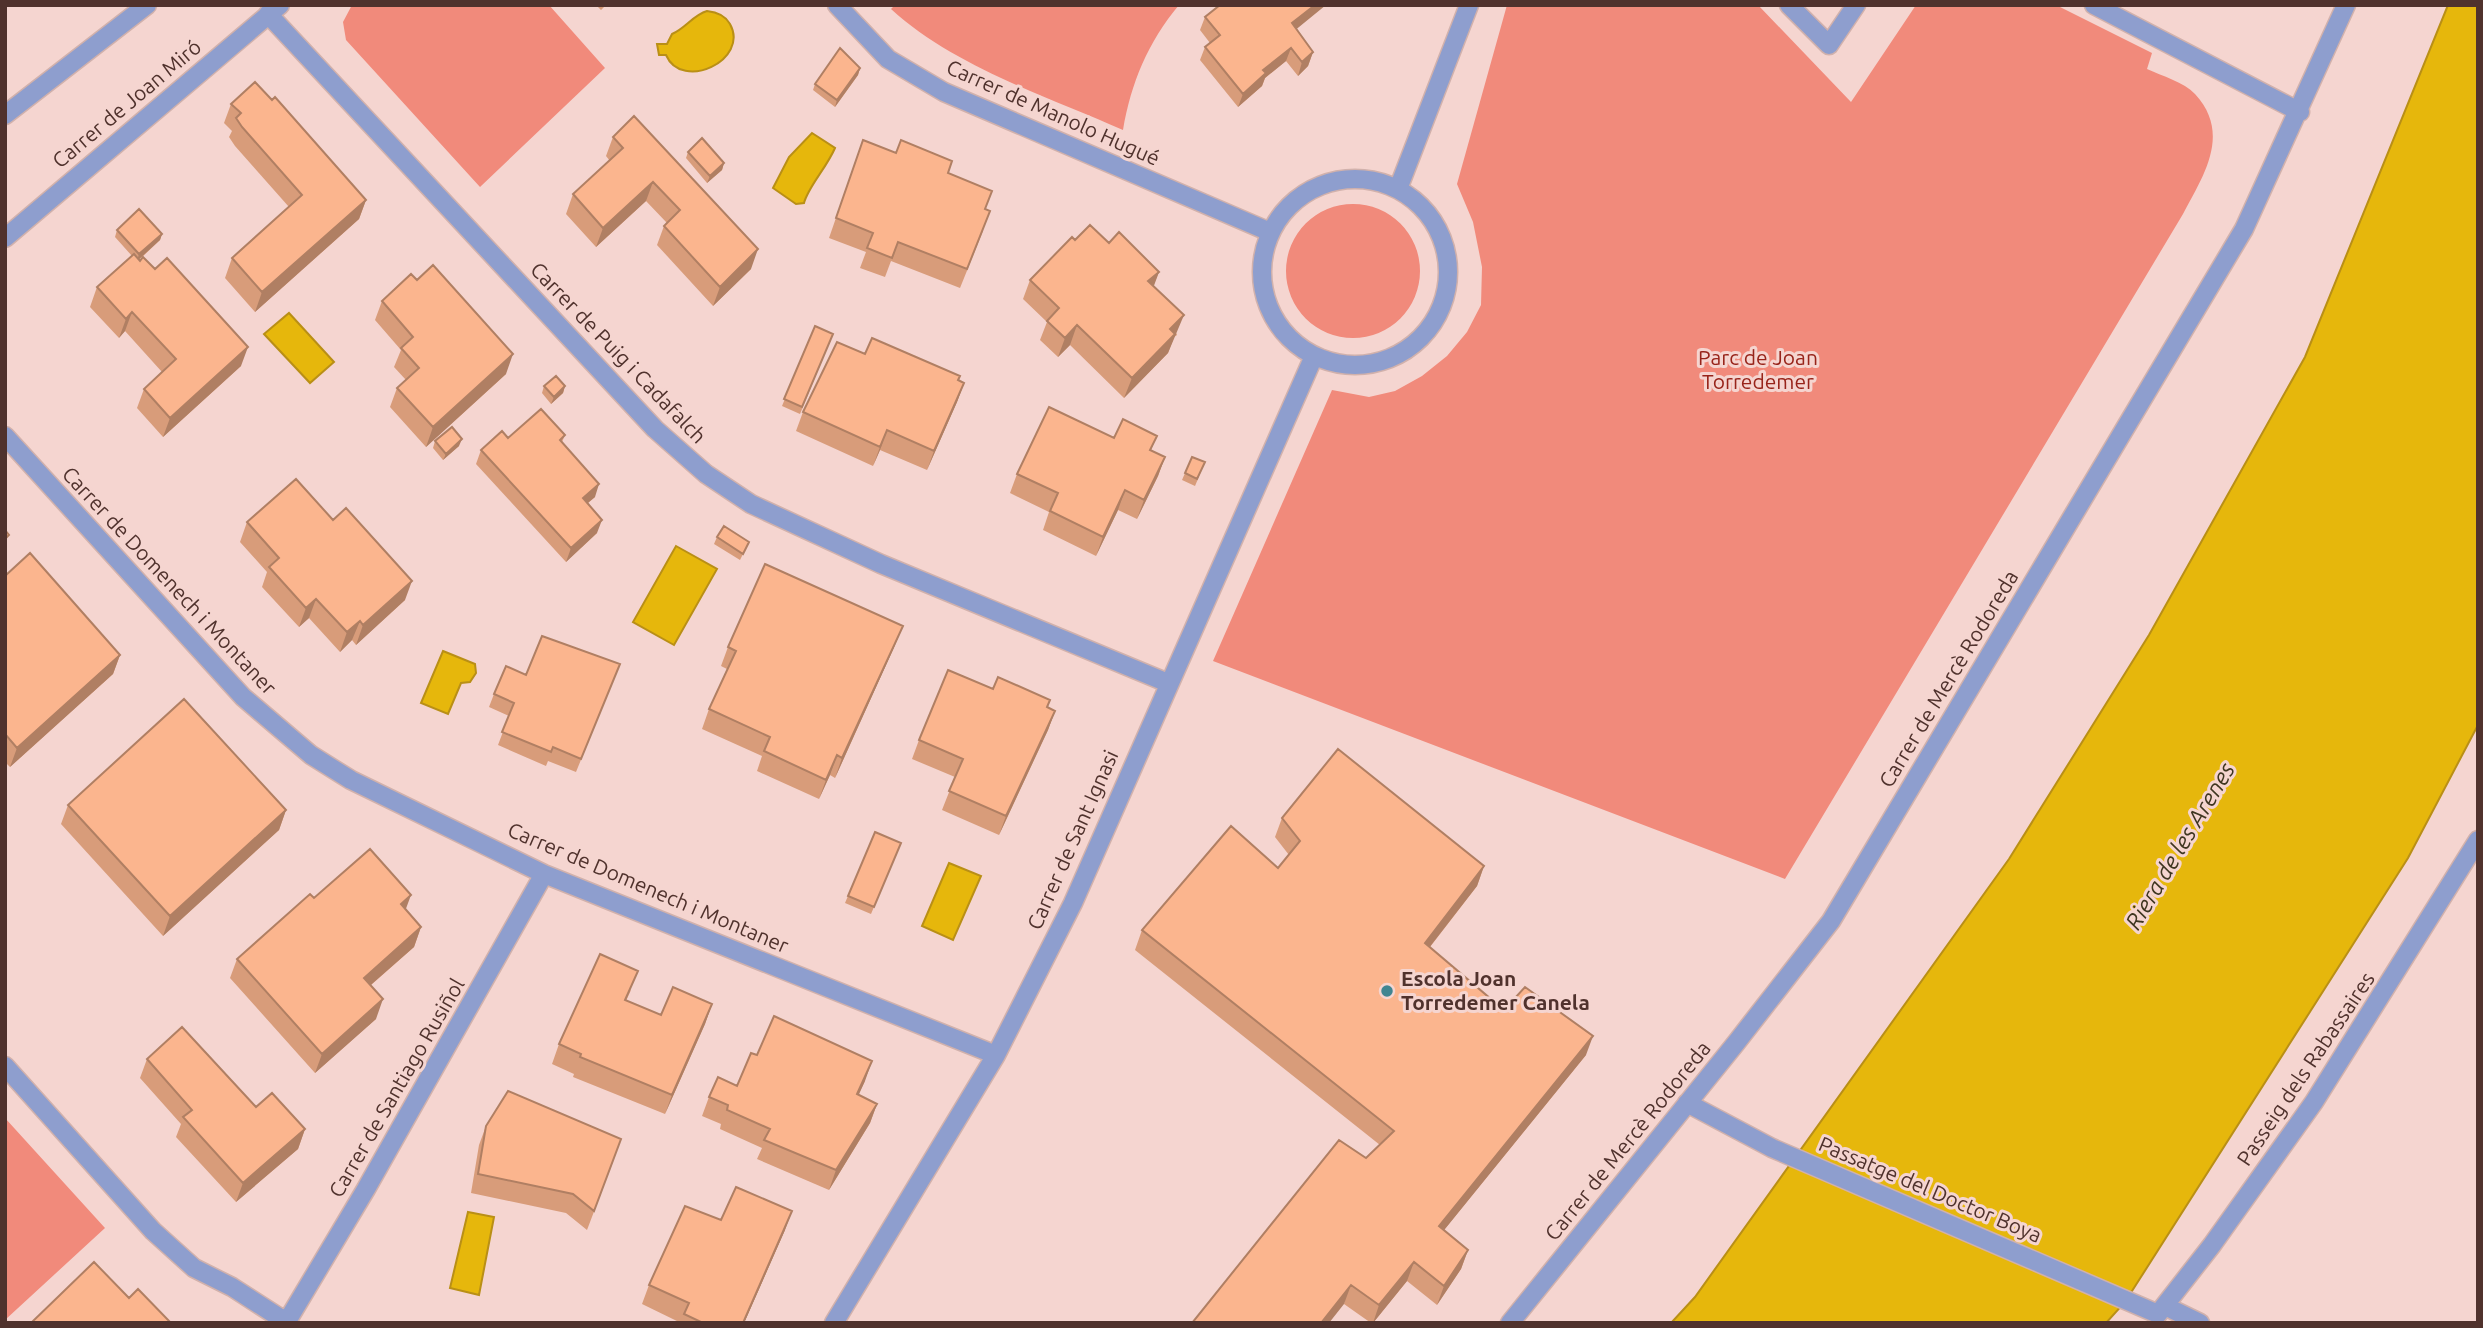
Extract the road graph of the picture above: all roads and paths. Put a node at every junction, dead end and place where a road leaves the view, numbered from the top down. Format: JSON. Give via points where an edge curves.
{"nodes":[{"id":1,"x":147,"y":5,"type":"edge"},
{"id":2,"x":837,"y":5,"type":"edge"},
{"id":3,"x":1469,"y":5,"type":"edge"},
{"id":4,"x":1789,"y":5,"type":"edge"},
{"id":5,"x":1856,"y":5,"type":"edge"},
{"id":6,"x":2094,"y":5,"type":"edge"},
{"id":7,"x":2346,"y":5,"type":"edge"},
{"id":8,"x":274,"y":10,"type":"edge"},
{"id":9,"x":2300,"y":112,"type":"junction"},
{"id":10,"x":5,"y":115,"type":"edge"},
{"id":11,"x":1398,"y":189,"type":"junction"},
{"id":12,"x":1270,"y":232,"type":"junction"},
{"id":13,"x":5,"y":238,"type":"edge"},
{"id":14,"x":1314,"y":356,"type":"junction"},
{"id":15,"x":5,"y":436,"type":"edge"},
{"id":16,"x":1168,"y":683,"type":"junction"},
{"id":17,"x":2478,"y":840,"type":"edge"},
{"id":18,"x":544,"y":874,"type":"junction"},
{"id":19,"x":996,"y":1055,"type":"junction"},
{"id":20,"x":5,"y":1066,"type":"edge"},
{"id":21,"x":1687,"y":1103,"type":"junction"},
{"id":22,"x":2162,"y":1310,"type":"junction"},
{"id":23,"x":287,"y":1323,"type":"edge"},
{"id":24,"x":834,"y":1323,"type":"edge"},
{"id":25,"x":1510,"y":1323,"type":"edge"},
{"id":26,"x":2200,"y":1323,"type":"edge"}],
"edges":[{"from":1,"to":10,"type":"street"},
{"from":2,"to":12,"type":"street","name":"Carrer de Manolo Hugué","via":[[888,59],[944,92]]},
{"from":3,"to":11,"type":"street"},
{"from":4,"to":5,"type":"street","via":[[1829,45]]},
{"from":6,"to":9,"type":"street"},
{"from":7,"to":9,"type":"street","name":"Carrer de Mercè Rodoreda"},
{"from":8,"to":13,"type":"street","name":"Carrer de Joan Miró"},
{"from":8,"to":16,"type":"street","name":"Carrer de Puig i Cadafalch","via":[[655,429],[727,490],[881,564]]},
{"from":9,"to":21,"type":"street","name":"Carrer de Mercè Rodoreda","via":[[2244,229],[1830,921]]},
{"from":11,"to":12,"type":"street","via":[[1349,178],[1318,186],[1290,205]]},
{"from":11,"to":14,"type":"street","via":[[1425,210],[1442,239],[1448,270],[1445,298],[1428,331],[1404,352],[1374,364],[1341,365]]},
{"from":12,"to":14,"type":"street","via":[[1262,256],[1262,284],[1274,320],[1295,345]]},
{"from":14,"to":16,"type":"street","name":"Carrer de Sant Ignasi"},
{"from":15,"to":18,"type":"street","name":"Carrer de Domenech i Montaner","via":[[243,697],[302,748],[351,780]]},
{"from":16,"to":19,"type":"street","name":"Carrer de Sant Ignasi","via":[[1073,903]]},
{"from":17,"to":22,"type":"street","name":"Passeig dels Rabassaires","via":[[2314,1102]]},
{"from":18,"to":19,"type":"street","name":"Carrer de Domenech i Montaner"},
{"from":18,"to":23,"type":"street","name":"Carrer de Santiago Rusiñol"},
{"from":19,"to":24,"type":"street","name":"Carrer de Sant Ignasi"},
{"from":20,"to":23,"type":"street","via":[[153,1231],[194,1268]]},
{"from":21,"to":22,"type":"street","name":"Passatge del Doctor Boya","via":[[1772,1148]]},
{"from":21,"to":25,"type":"street","name":"Carrer de Mercè Rodoreda"},
{"from":22,"to":26,"type":"street","name":"Passatge del Doctor Boya"}]}
